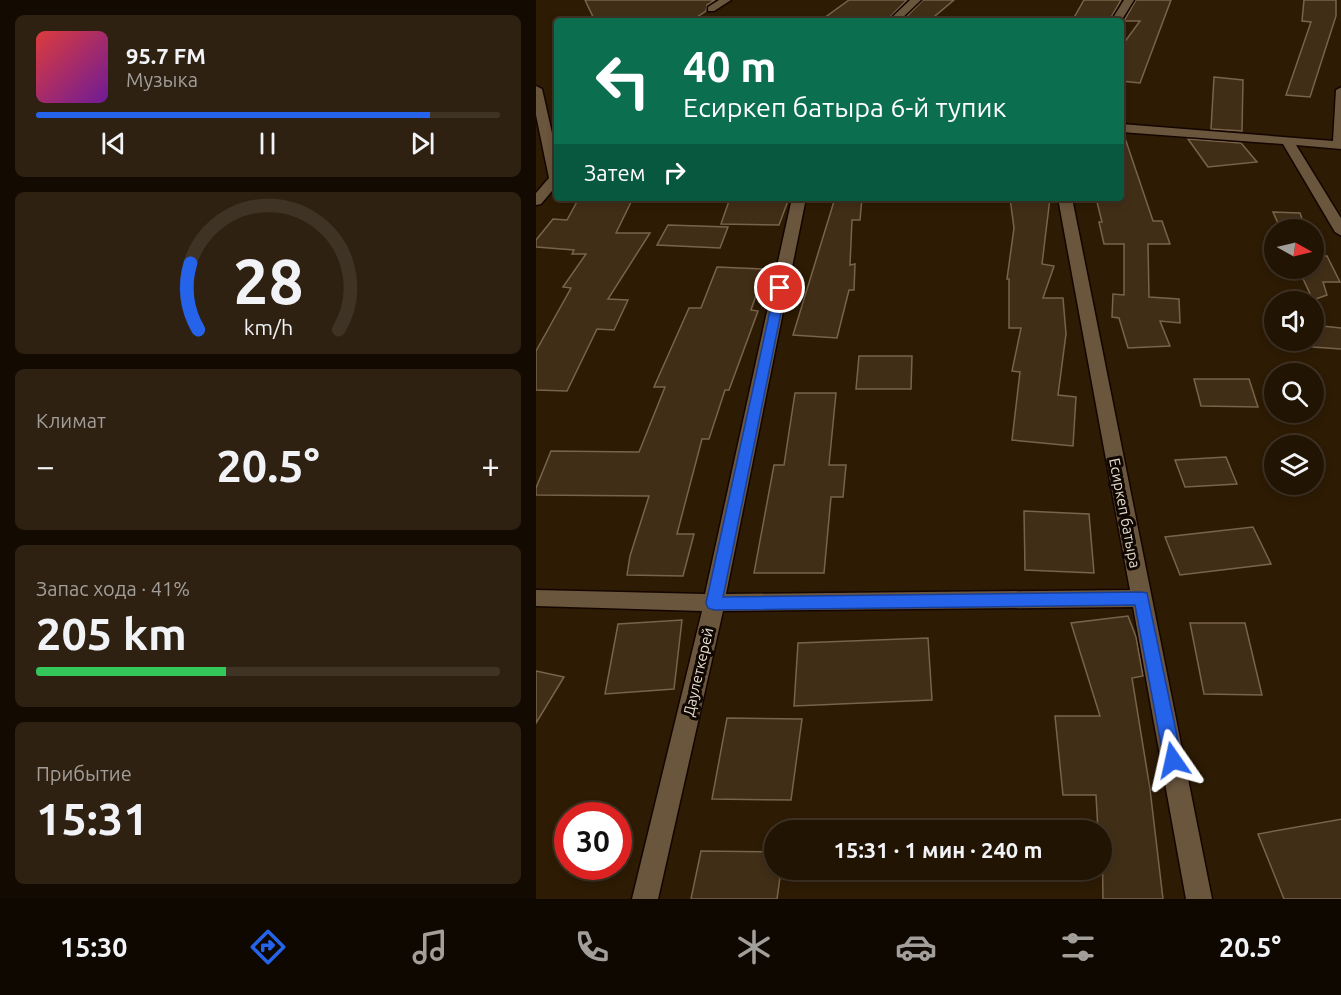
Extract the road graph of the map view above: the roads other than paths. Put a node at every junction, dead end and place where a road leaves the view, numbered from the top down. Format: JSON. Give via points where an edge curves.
{"nodes":[{"id":1,"x":726,"y":0,"type":"edge"},
{"id":2,"x":916,"y":0,"type":"edge"},
{"id":3,"x":1129,"y":0,"type":"edge"},
{"id":4,"x":712,"y":9,"type":"dead end"},
{"id":5,"x":896,"y":18,"type":"edge"},
{"id":6,"x":1118,"y":18,"type":"edge"},
{"id":7,"x":536,"y":89,"type":"edge"},
{"id":8,"x":1342,"y":90,"type":"edge"},
{"id":9,"x":1124,"y":128,"type":"edge"},
{"id":10,"x":1287,"y":141,"type":"junction"},
{"id":11,"x":1340,"y":145,"type":"edge"},
{"id":12,"x":554,"y":165,"type":"edge"},
{"id":13,"x":554,"y":181,"type":"edge"},
{"id":14,"x":536,"y":201,"type":"edge"},
{"id":15,"x":798,"y":201,"type":"edge"},
{"id":16,"x":1066,"y":201,"type":"edge"},
{"id":17,"x":1342,"y":232,"type":"edge"},
{"id":18,"x":536,"y":598,"type":"edge"},
{"id":19,"x":1141,"y":598,"type":"junction"},
{"id":20,"x":714,"y":603,"type":"junction"},
{"id":21,"x":645,"y":899,"type":"edge"},
{"id":22,"x":1199,"y":899,"type":"edge"}],
"edges":[{"from":1,"to":4,"type":"street"},
{"from":2,"to":5,"type":"street"},
{"from":3,"to":6,"type":"street"},
{"from":7,"to":12,"type":"street"},
{"from":8,"to":11,"type":"street"},
{"from":9,"to":10,"type":"street"},
{"from":10,"to":11,"type":"street"},
{"from":10,"to":17,"type":"street"},
{"from":13,"to":14,"type":"street"},
{"from":15,"to":20,"type":"street","name":"Даулеткерей"},
{"from":16,"to":19,"type":"street","name":"Есиркеп батыра"},
{"from":18,"to":20,"type":"street"},
{"from":19,"to":20,"type":"street"},
{"from":19,"to":22,"type":"street","name":"Есиркеп батыра"},
{"from":20,"to":21,"type":"street","name":"Даулеткерей"}]}
